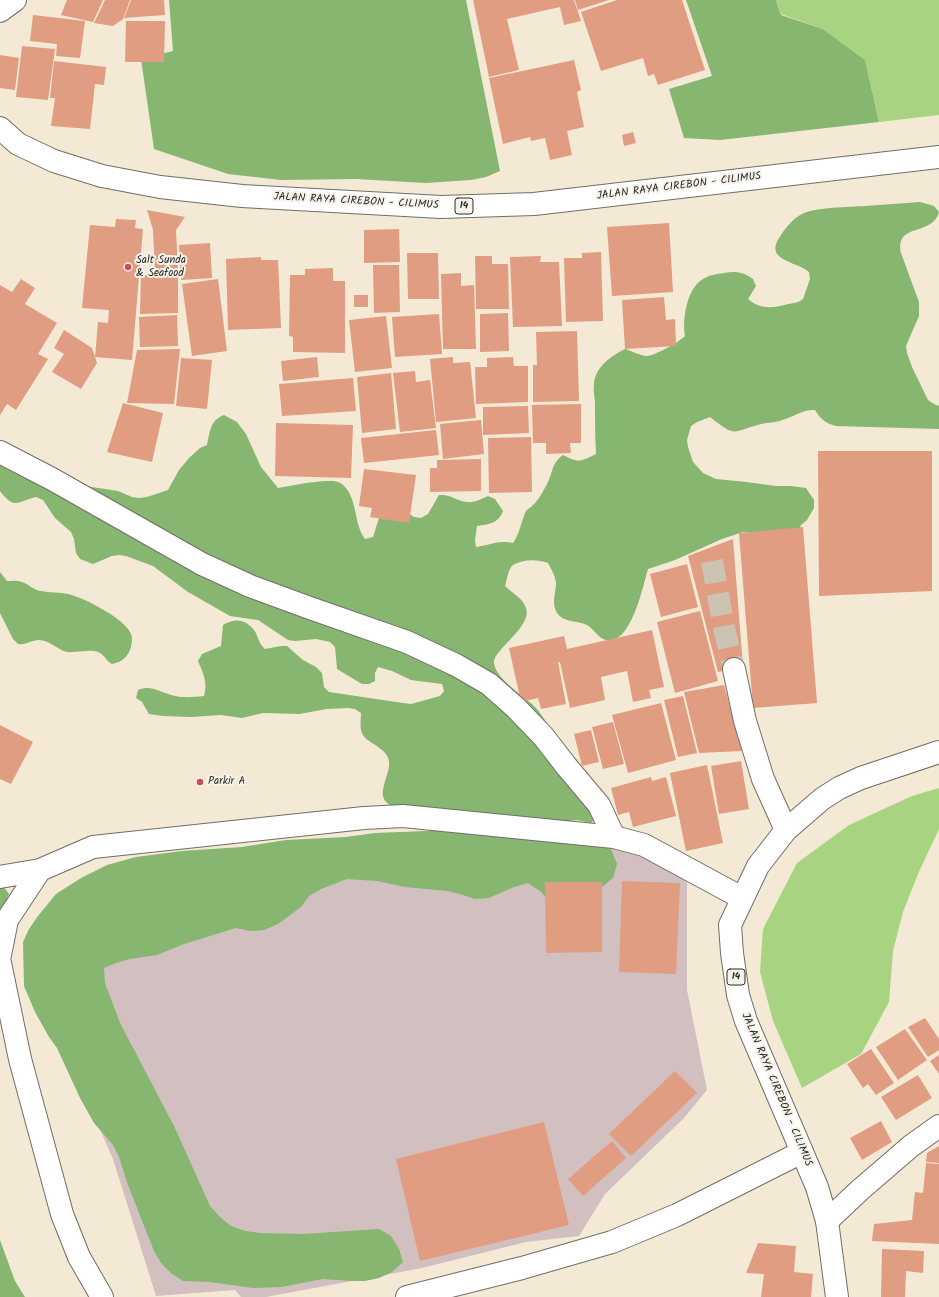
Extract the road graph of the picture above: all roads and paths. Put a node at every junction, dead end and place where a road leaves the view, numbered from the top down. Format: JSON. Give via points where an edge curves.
{"nodes":[{"id":1,"x":15,"y":0,"type":"edge"},
{"id":2,"x":0,"y":11,"type":"edge"},
{"id":3,"x":0,"y":128,"type":"edge"},
{"id":4,"x":939,"y":157,"type":"edge"},
{"id":5,"x":0,"y":452,"type":"edge"},
{"id":6,"x":734,"y":669,"type":"tunnel mouth"},
{"id":7,"x":939,"y":752,"type":"edge"},
{"id":8,"x":786,"y":830,"type":"junction"},
{"id":9,"x":614,"y":837,"type":"junction"},
{"id":10,"x":40,"y":870,"type":"junction"},
{"id":11,"x":0,"y":877,"type":"edge"},
{"id":12,"x":742,"y":898,"type":"junction"},
{"id":13,"x":0,"y":955,"type":"edge"},
{"id":14,"x":0,"y":963,"type":"edge"},
{"id":15,"x":939,"y":1126,"type":"edge"},
{"id":16,"x":802,"y":1152,"type":"junction"},
{"id":17,"x":827,"y":1221,"type":"junction"},
{"id":18,"x":102,"y":1297,"type":"edge"},
{"id":19,"x":407,"y":1297,"type":"edge"},
{"id":20,"x":837,"y":1297,"type":"edge"}],
"edges":[{"from":1,"to":2,"type":"main road"},
{"from":3,"to":4,"type":"main road","name":"JALAN RAYA CIREBON - CILIMUS","number":"14","via":[[18,144],[54,161],[102,176],[146,184],[242,196],[441,207],[534,204]]},
{"from":5,"to":9,"type":"main road","via":[[202,564],[257,589],[407,642],[489,684],[543,736],[599,805]]},
{"from":6,"to":8,"type":"main road","via":[[745,721],[763,779]]},
{"from":7,"to":8,"type":"main road","name":"JALAN RAYA CIREBON - CILIMUS","number":"14","via":[[839,788]]},
{"from":8,"to":12,"type":"main road","name":"JALAN RAYA CIREBON - CILIMUS","number":"14","via":[[758,866]]},
{"from":9,"to":10,"type":"main road","via":[[403,816],[364,818],[93,847]]},
{"from":9,"to":12,"type":"main road","via":[[644,845]]},
{"from":10,"to":11,"type":"main road"},
{"from":10,"to":13,"type":"main road","via":[[7,920]]},
{"from":12,"to":16,"type":"main road","name":"JALAN RAYA CIREBON - CILIMUS","number":"14","via":[[730,925],[738,995],[746,1021]]},
{"from":14,"to":18,"type":"main road","via":[[20,1059],[62,1214],[79,1257]]},
{"from":15,"to":17,"type":"main road","via":[[906,1150]]},
{"from":16,"to":17,"type":"main road","name":"JALAN RAYA CIREBON - CILIMUS","number":"14","via":[[817,1187]]},
{"from":16,"to":19,"type":"main road","via":[[677,1215],[612,1242]]},
{"from":17,"to":20,"type":"main road","name":"JALAN RAYA CIREBON - CILIMUS","number":"14"}]}
